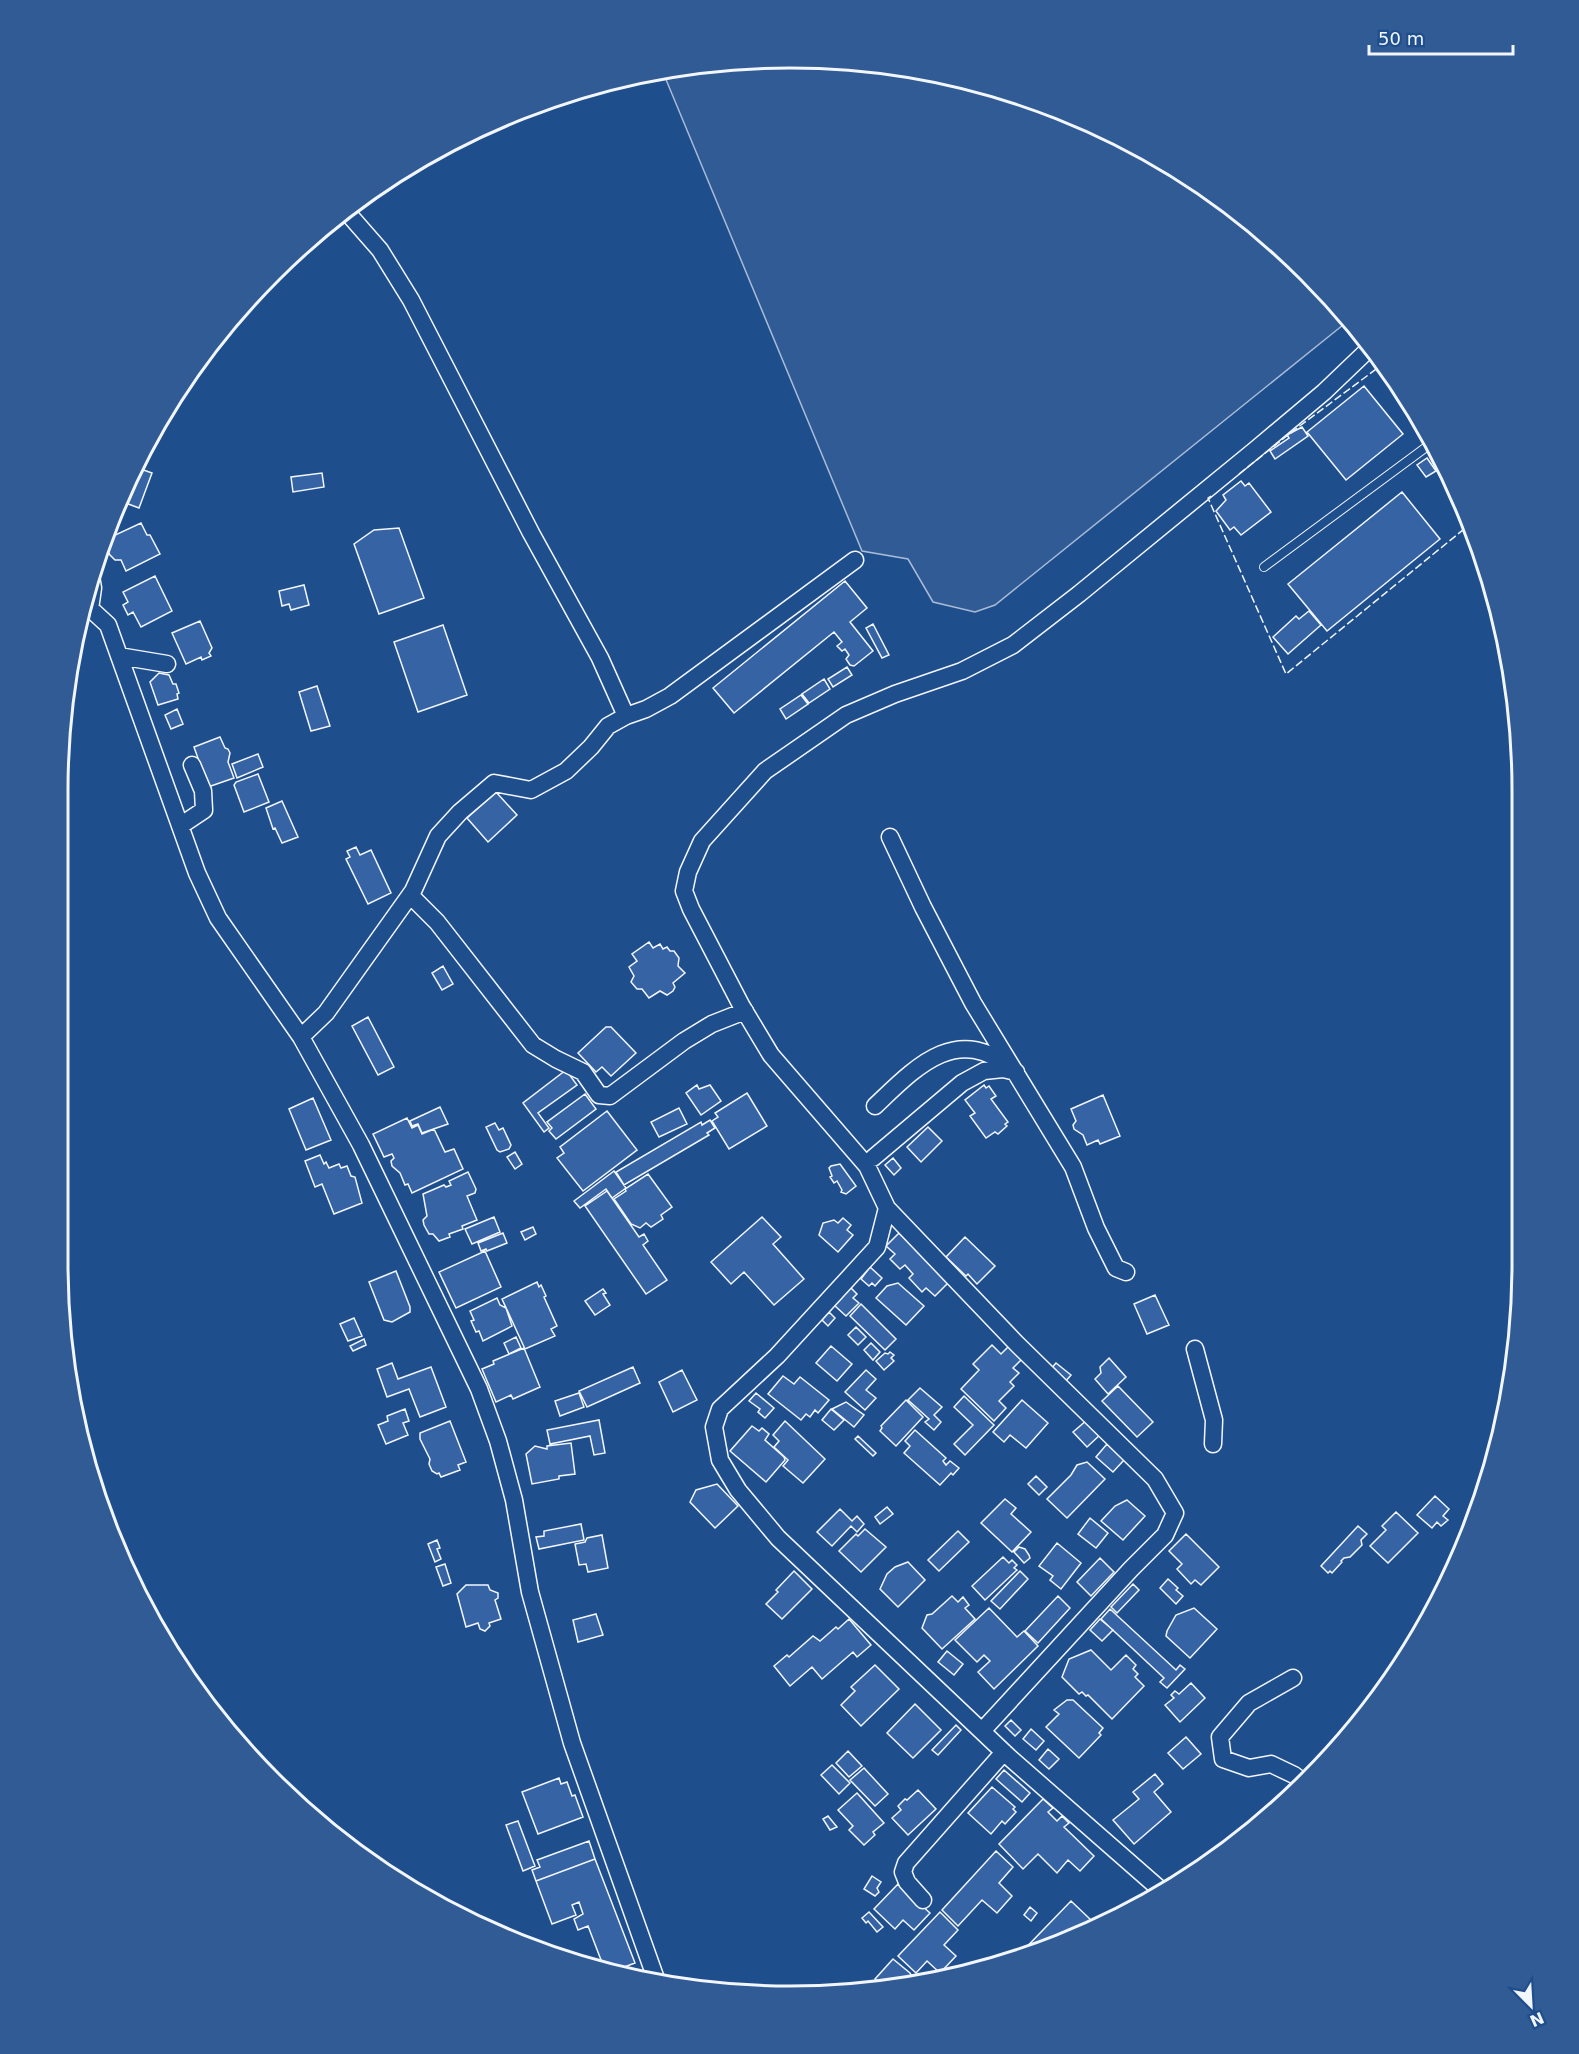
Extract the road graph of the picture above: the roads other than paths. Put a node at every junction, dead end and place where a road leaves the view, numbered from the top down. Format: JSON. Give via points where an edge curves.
{"nodes":[{"id":1,"x":351,"y":216,"type":"edge"},
{"id":2,"x":1365,"y":354,"type":"edge"},
{"id":3,"x":1425,"y":448,"type":"edge"},
{"id":4,"x":855,"y":560,"type":"dead end"},
{"id":5,"x":1264,"y":567,"type":"dead end"},
{"id":6,"x":91,"y":609,"type":"edge"},
{"id":7,"x":120,"y":656,"type":"junction"},
{"id":8,"x":166,"y":664,"type":"dead end"},
{"id":9,"x":626,"y":716,"type":"junction"},
{"id":10,"x":192,"y":765,"type":"dead end"},
{"id":11,"x":180,"y":826,"type":"junction"},
{"id":12,"x":890,"y":837,"type":"dead end"},
{"id":13,"x":410,"y":895,"type":"junction"},
{"id":14,"x":745,"y":1011,"type":"junction"},
{"id":15,"x":302,"y":1037,"type":"junction"},
{"id":16,"x":1016,"y":1072,"type":"junction"},
{"id":17,"x":875,"y":1106,"type":"dead end"},
{"id":18,"x":873,"y":1158,"type":"dead end"},
{"id":19,"x":887,"y":1208,"type":"junction"},
{"id":20,"x":1126,"y":1272,"type":"dead end"},
{"id":21,"x":1195,"y":1349,"type":"dead end"},
{"id":22,"x":1213,"y":1444,"type":"dead end"},
{"id":23,"x":1293,"y":1678,"type":"dead end"},
{"id":24,"x":982,"y":1731,"type":"junction"},
{"id":25,"x":1004,"y":1752,"type":"junction"},
{"id":26,"x":1297,"y":1778,"type":"edge"},
{"id":27,"x":1156,"y":1886,"type":"edge"},
{"id":28,"x":923,"y":1900,"type":"dead end"},
{"id":29,"x":654,"y":1974,"type":"edge"}],
"edges":[{"from":1,"to":9,"type":"street","via":[[380,250],[411,300],[600,658]]},
{"from":2,"to":14,"type":"street","via":[[1255,450],[1013,645],[962,671],[846,715],[765,771],[702,841],[684,891]]},
{"from":3,"to":5,"type":"lane"},
{"from":4,"to":9,"type":"street","via":[[670,696]]},
{"from":6,"to":7,"type":"street","via":[[108,625]]},
{"from":7,"to":8,"type":"street"},
{"from":7,"to":11,"type":"street"},
{"from":9,"to":13,"type":"street","via":[[608,726],[567,771],[531,790],[494,783],[438,836]]},
{"from":10,"to":11,"type":"street","via":[[203,791],[204,810]]},
{"from":11,"to":15,"type":"street","via":[[218,918]]},
{"from":12,"to":16,"type":"street","via":[[973,1003]]},
{"from":13,"to":14,"type":"street","via":[[437,922],[533,1045],[583,1072],[599,1095],[610,1096],[684,1041]]},
{"from":13,"to":15,"type":"street","via":[[326,1013]]},
{"from":14,"to":19,"type":"street","via":[[771,1055],[867,1166]]},
{"from":15,"to":29,"type":"street","via":[[361,1145],[479,1389],[514,1500],[530,1592],[572,1743]]},
{"from":16,"to":17,"type":"street","via":[[986,1052],[972,1048],[947,1052],[920,1064]]},
{"from":16,"to":18,"type":"street","via":[[984,1071],[962,1083]]},
{"from":16,"to":20,"type":"street","via":[[1073,1167],[1116,1268]]},
{"from":19,"to":24,"type":"street","via":[[877,1247],[777,1356],[720,1409],[714,1427],[720,1460],[738,1490],[778,1538]]},
{"from":19,"to":24,"type":"street","via":[[1017,1344],[1155,1479],[1174,1513],[1165,1535]]},
{"from":21,"to":22,"type":"street","via":[[1214,1419]]},
{"from":23,"to":26,"type":"street","via":[[1249,1703],[1220,1737],[1223,1760],[1249,1768],[1271,1764]]},
{"from":24,"to":25,"type":"street"},
{"from":25,"to":27,"type":"street"},
{"from":25,"to":28,"type":"street","via":[[906,1863],[903,1872],[907,1882]]}]}
